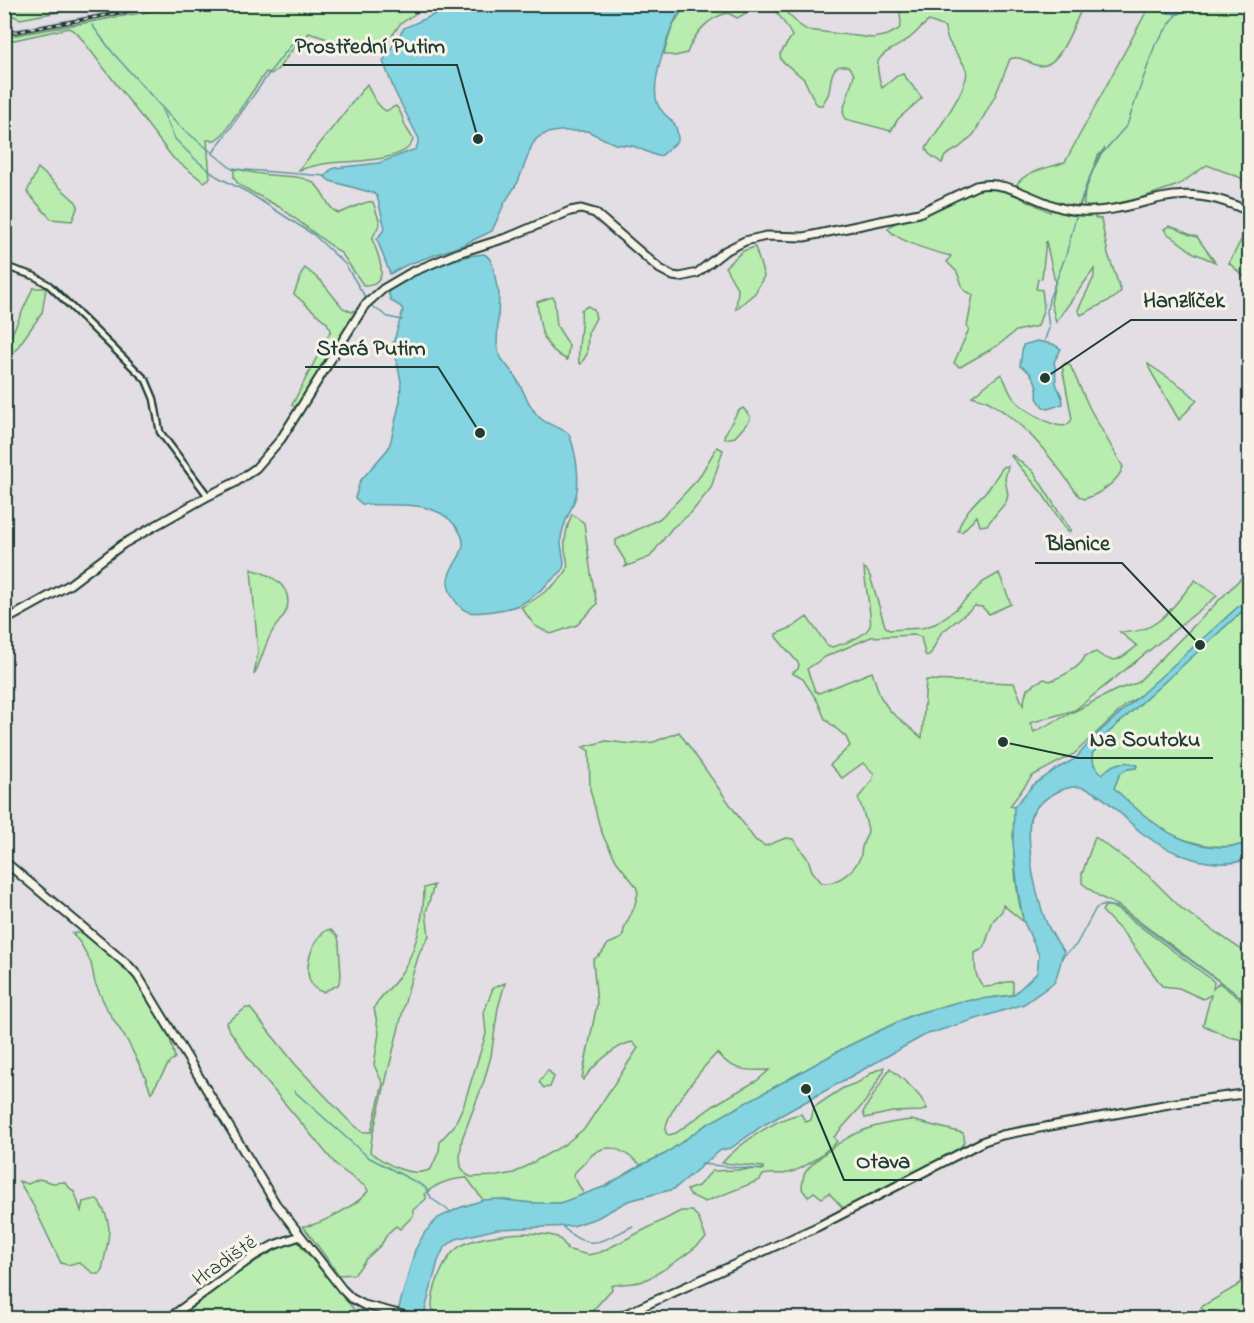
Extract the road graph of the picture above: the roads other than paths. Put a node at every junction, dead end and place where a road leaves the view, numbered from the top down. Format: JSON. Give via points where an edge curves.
{"nodes":[{"id":1,"x":1250,"y":212,"type":"edge"},
{"id":2,"x":4,"y":267,"type":"edge"},
{"id":3,"x":208,"y":496,"type":"junction"},
{"id":4,"x":4,"y":621,"type":"edge"},
{"id":5,"x":4,"y":861,"type":"edge"},
{"id":6,"x":1250,"y":1093,"type":"edge"},
{"id":7,"x":300,"y":1236,"type":"junction"},
{"id":8,"x":169,"y":1318,"type":"edge"},
{"id":9,"x":414,"y":1318,"type":"edge"},
{"id":10,"x":617,"y":1318,"type":"edge"}],
"edges":[{"from":1,"to":3,"type":"street","via":[[1196,195],[1079,212],[1048,205],[1001,185],[984,184],[918,213],[804,237],[766,236],[745,241],[724,251],[697,273],[680,277],[660,269],[595,213],[575,210],[437,261],[383,289],[359,313],[273,449],[256,468]]},
{"from":2,"to":3,"type":"street","via":[[49,285],[146,380],[160,432]]},
{"from":3,"to":4,"type":"street","via":[[123,544],[69,585]]},
{"from":5,"to":7,"type":"street","via":[[138,976],[256,1173]]},
{"from":6,"to":10,"type":"street","via":[[1169,1104],[984,1141],[817,1227]]},
{"from":7,"to":8,"type":"street","name":"Hradiště","via":[[254,1256]]},
{"from":7,"to":9,"type":"street","via":[[347,1294],[364,1305]]}]}
